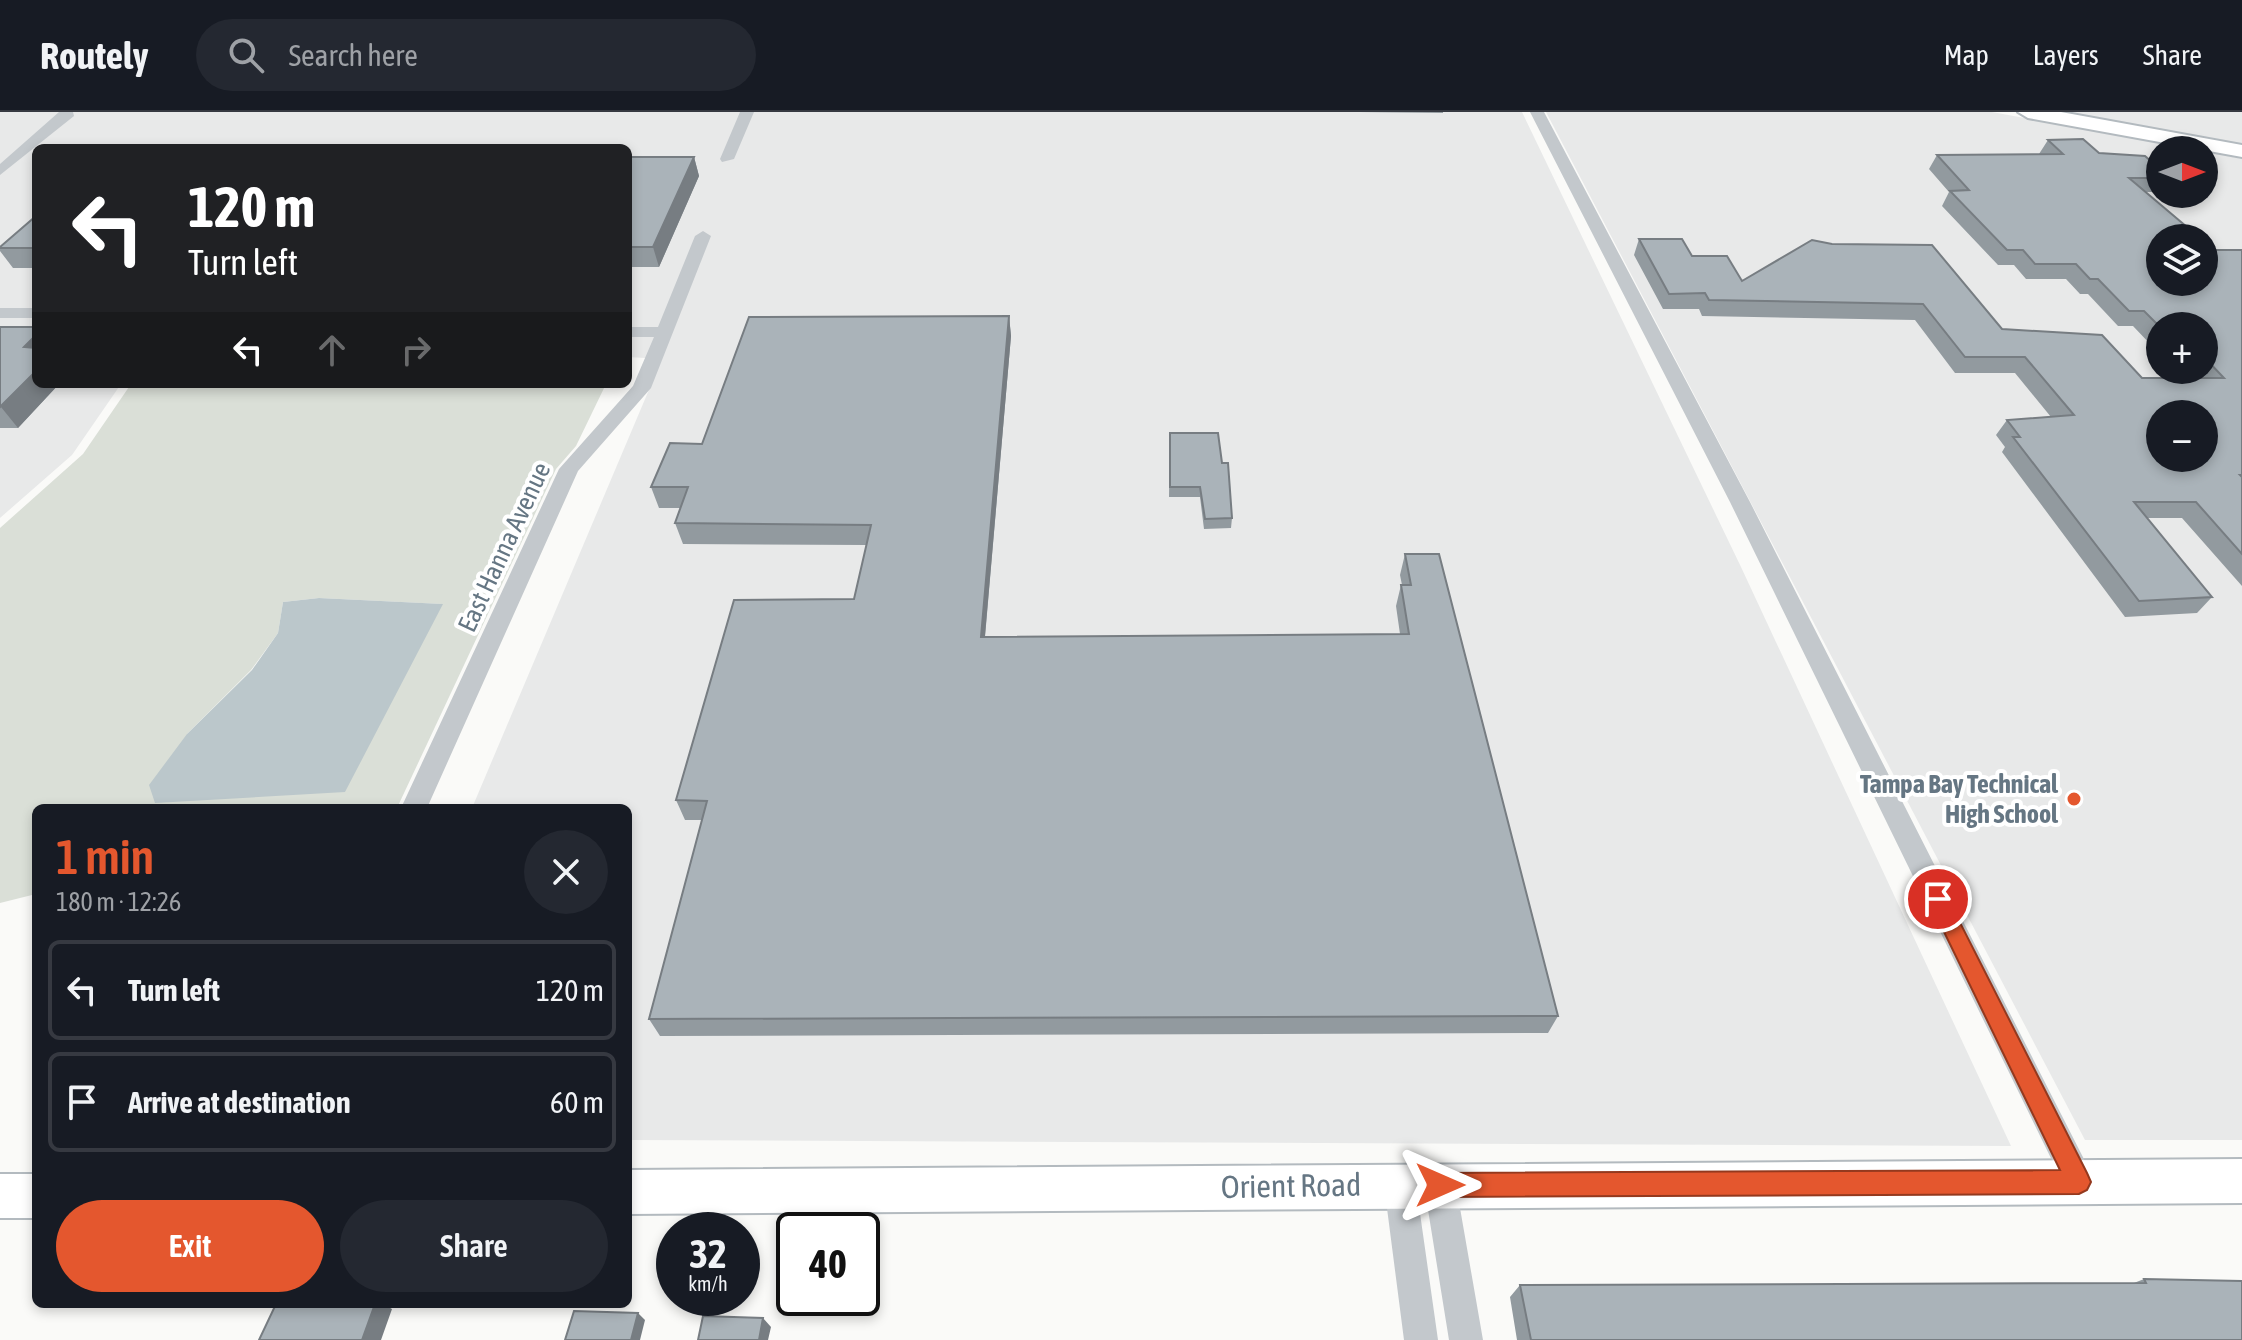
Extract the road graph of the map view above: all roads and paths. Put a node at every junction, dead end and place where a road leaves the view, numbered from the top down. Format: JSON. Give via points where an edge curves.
{"nodes":[{"id":1,"x":66,"y":112,"type":"edge"},
{"id":2,"x":747,"y":112,"type":"edge"},
{"id":3,"x":1537,"y":112,"type":"edge"},
{"id":4,"x":2028,"y":112,"type":"edge"},
{"id":5,"x":33,"y":144,"type":"edge"},
{"id":6,"x":32,"y":145,"type":"edge"},
{"id":7,"x":2242,"y":151,"type":"edge"},
{"id":8,"x":727,"y":159,"type":"dead end"},
{"id":9,"x":0,"y":171,"type":"edge"},
{"id":10,"x":703,"y":236,"type":"dead end"},
{"id":11,"x":0,"y":313,"type":"edge"},
{"id":12,"x":32,"y":313,"type":"edge"},
{"id":13,"x":632,"y":332,"type":"edge"},
{"id":14,"x":664,"y":332,"type":"junction"},
{"id":15,"x":416,"y":804,"type":"edge"},
{"id":16,"x":2242,"y":1181,"type":"edge"},
{"id":17,"x":2079,"y":1182,"type":"junction"},
{"id":18,"x":1420,"y":1185,"type":"junction"},
{"id":19,"x":632,"y":1192,"type":"edge"},
{"id":20,"x":0,"y":1196,"type":"edge"},
{"id":21,"x":32,"y":1196,"type":"edge"},
{"id":22,"x":1421,"y":1340,"type":"edge"},
{"id":23,"x":1466,"y":1340,"type":"edge"}],
"edges":[{"from":1,"to":5,"type":"street"},
{"from":2,"to":8,"type":"street"},
{"from":3,"to":17,"type":"street","via":[[1740,502]]},
{"from":4,"to":7,"type":"street"},
{"from":6,"to":9,"type":"street"},
{"from":10,"to":14,"type":"street","name":"East Hanna Avenue"},
{"from":11,"to":12,"type":"street"},
{"from":13,"to":14,"type":"street"},
{"from":14,"to":15,"type":"street","name":"East Hanna Avenue","via":[[642,388],[569,469]]},
{"from":16,"to":17,"type":"street","name":"Orient Road"},
{"from":17,"to":18,"type":"street","name":"Orient Road"},
{"from":18,"to":19,"type":"street","name":"Orient Road"},
{"from":18,"to":22,"type":"street"},
{"from":18,"to":23,"type":"street"},
{"from":20,"to":21,"type":"street"}]}
